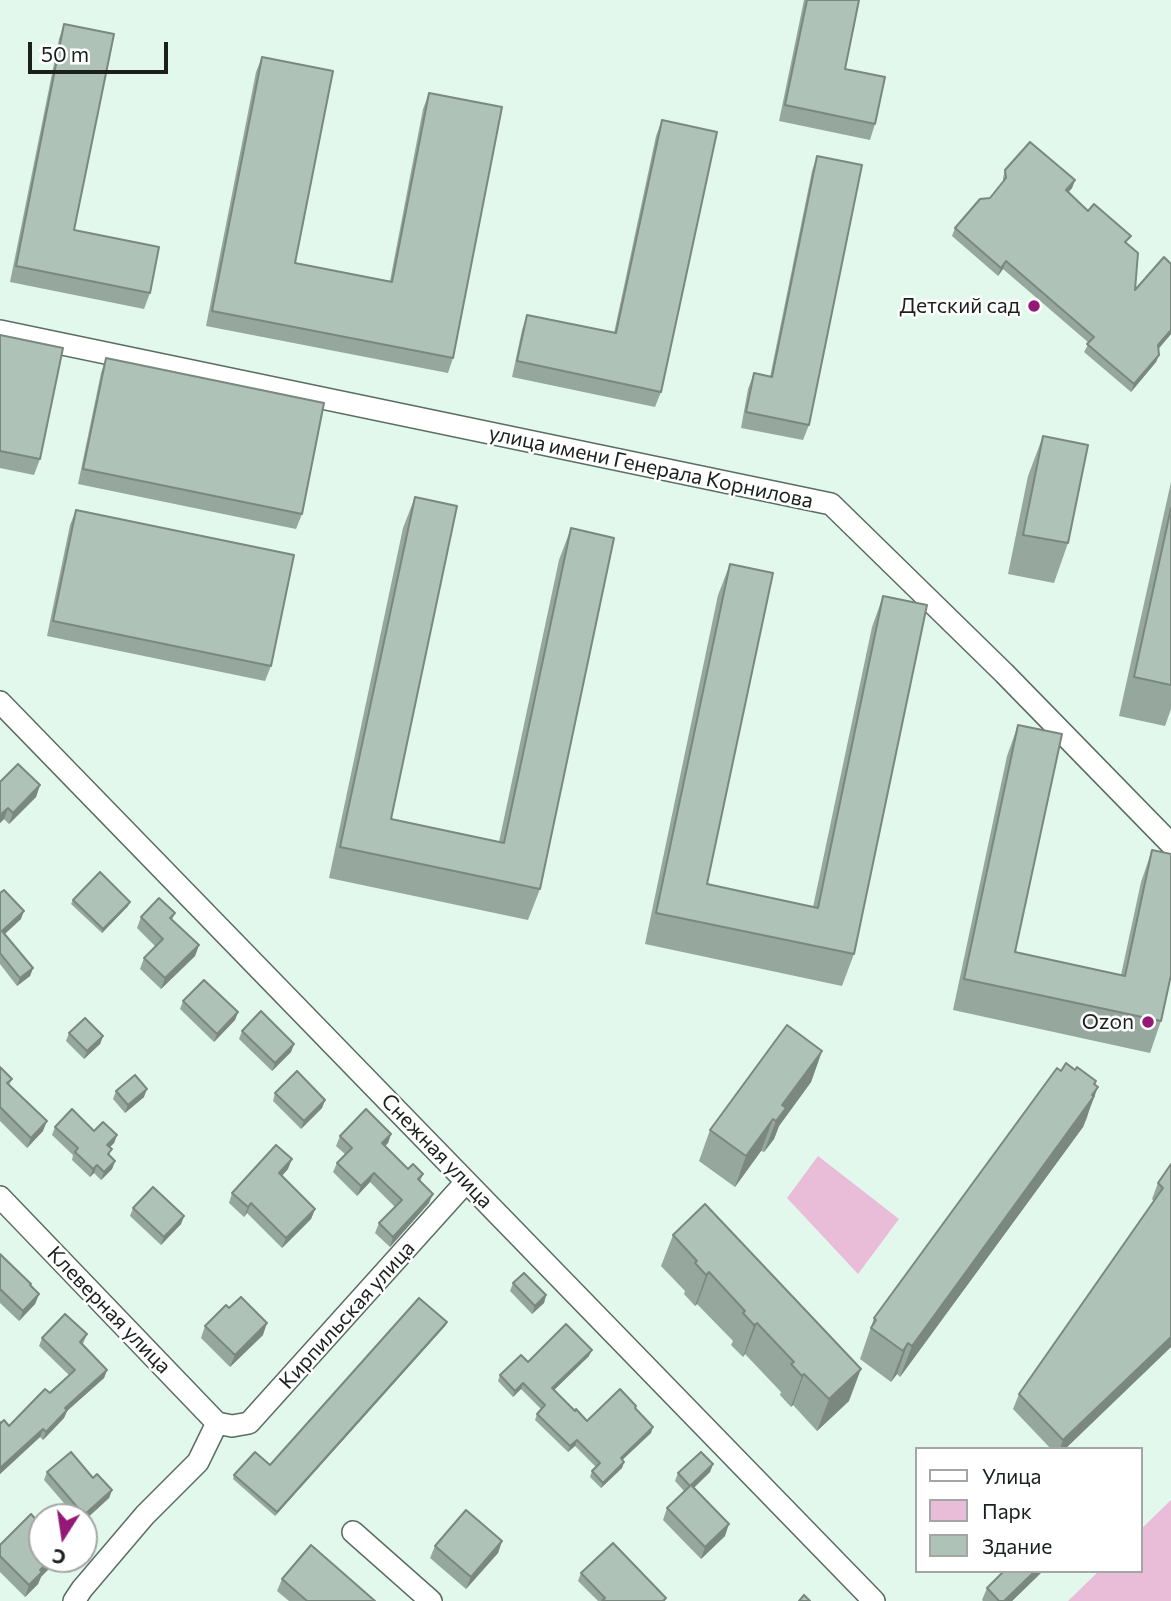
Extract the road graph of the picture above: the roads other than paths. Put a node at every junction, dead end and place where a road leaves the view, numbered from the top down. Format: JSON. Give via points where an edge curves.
{"nodes":[{"id":1,"x":0,"y":331,"type":"edge"},
{"id":2,"x":0,"y":702,"type":"edge"},
{"id":3,"x":1171,"y":844,"type":"edge"},
{"id":4,"x":466,"y":1182,"type":"junction"},
{"id":5,"x":0,"y":1197,"type":"edge"},
{"id":6,"x":217,"y":1423,"type":"junction"},
{"id":7,"x":353,"y":1532,"type":"dead end"},
{"id":8,"x":74,"y":1601,"type":"edge"},
{"id":9,"x":431,"y":1601,"type":"edge"},
{"id":10,"x":874,"y":1601,"type":"edge"}],
"edges":[{"from":1,"to":3,"type":"street","name":"улица имени Генерала Корнилова","via":[[831,504]]},
{"from":2,"to":4,"type":"street","name":"Снежная улица"},
{"from":4,"to":6,"type":"street","name":"Кирпильская улица","via":[[249,1423]]},
{"from":4,"to":10,"type":"street","name":"Снежная улица"},
{"from":5,"to":6,"type":"street","name":"Клеверная улица"},
{"from":6,"to":8,"type":"street","via":[[198,1462],[145,1515]]},
{"from":7,"to":9,"type":"street"}]}
